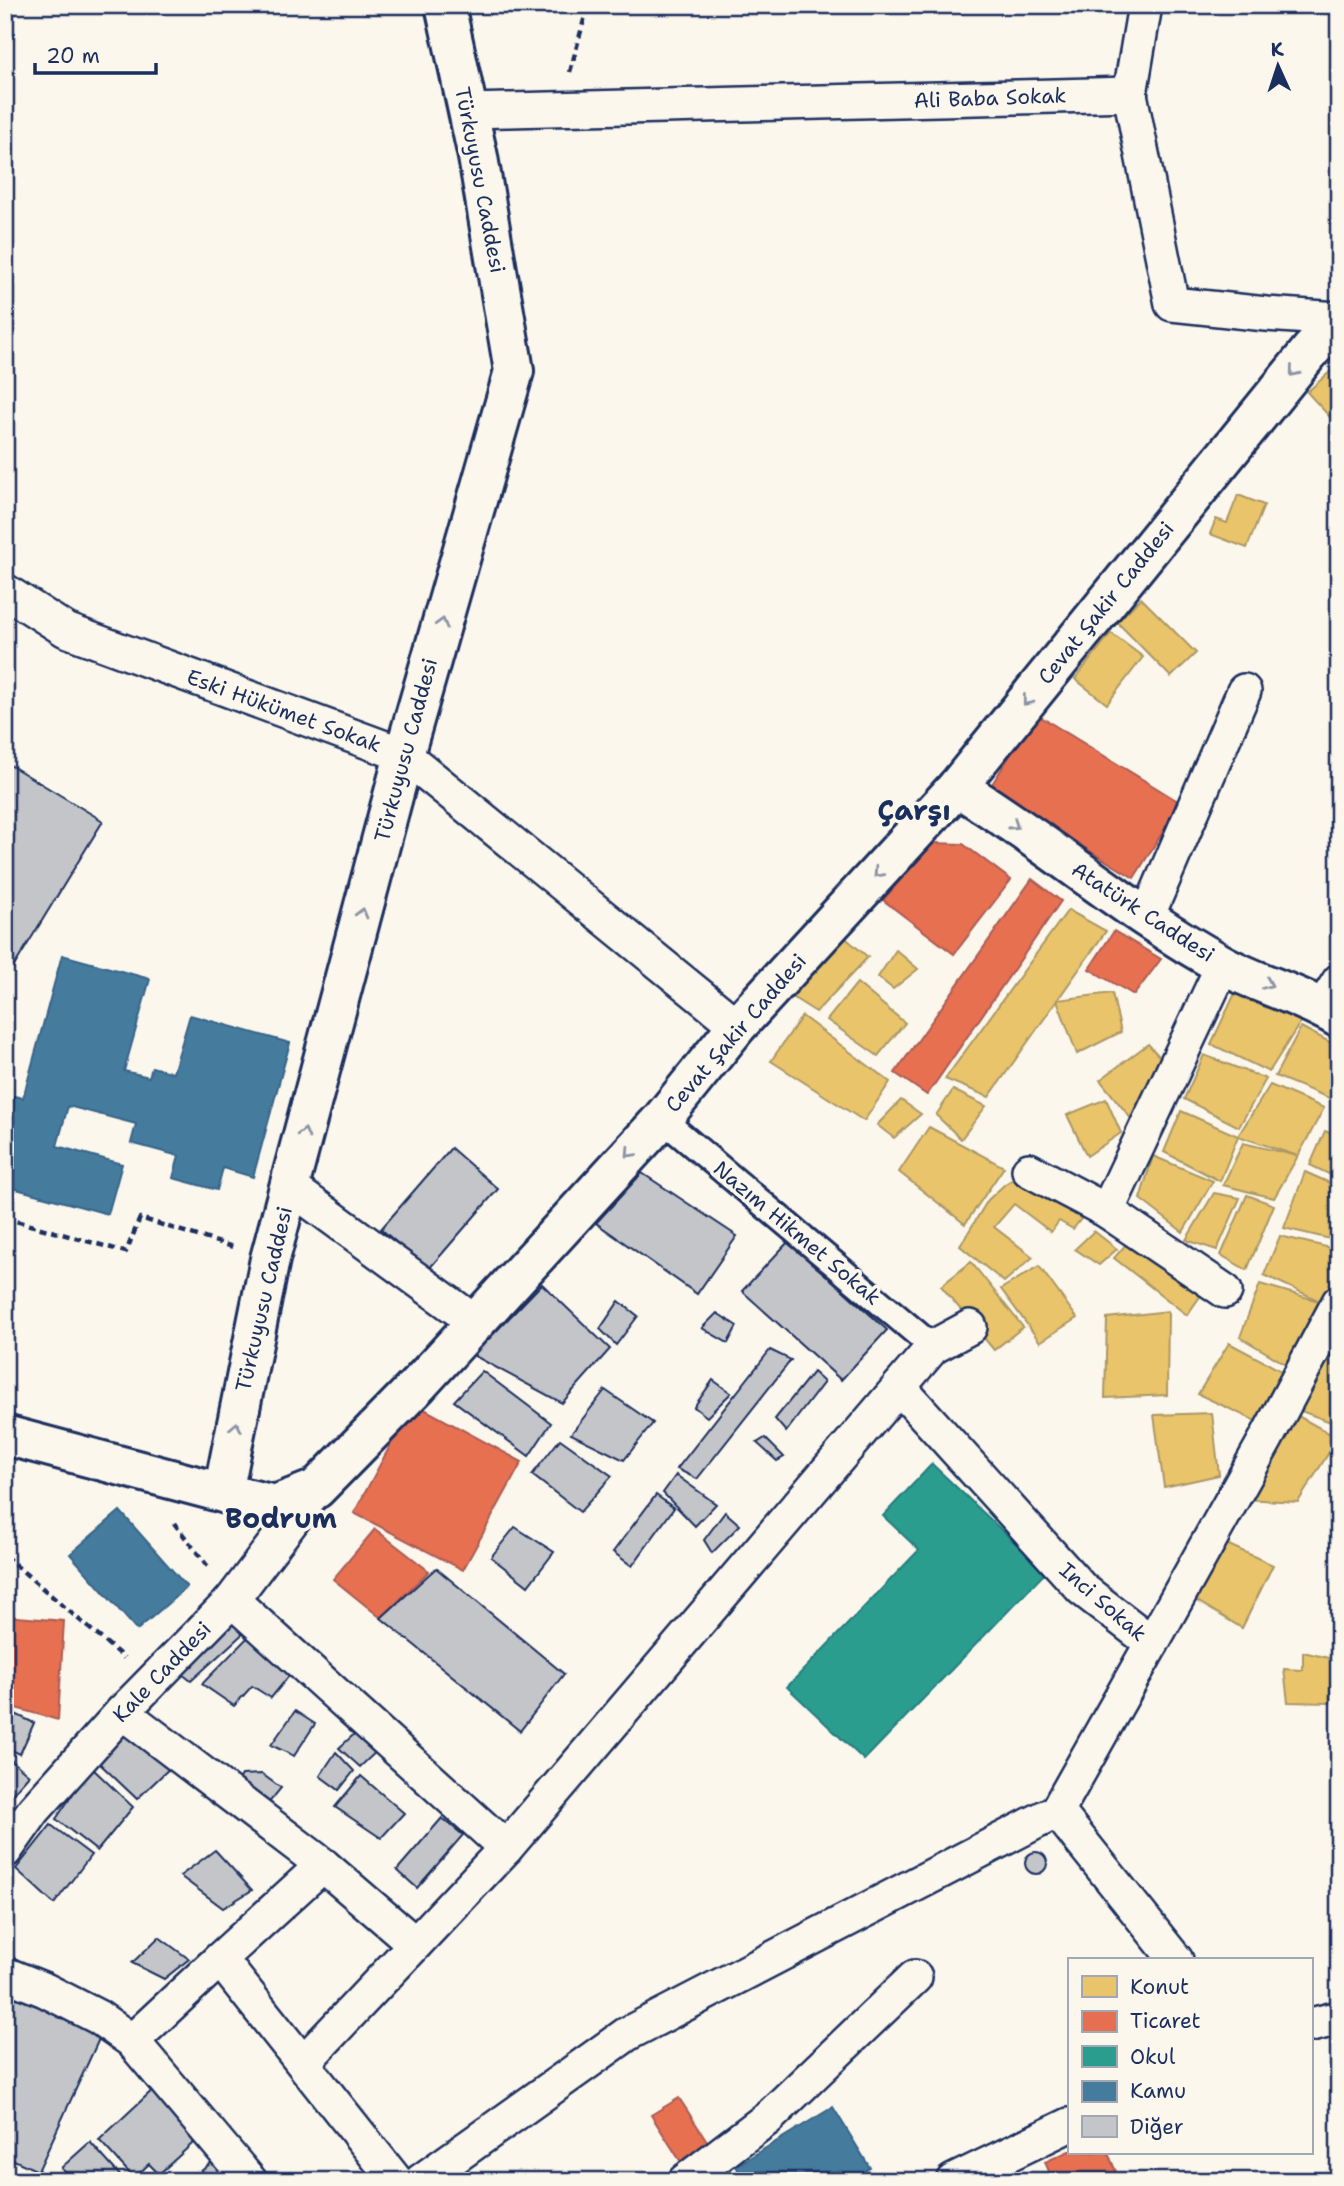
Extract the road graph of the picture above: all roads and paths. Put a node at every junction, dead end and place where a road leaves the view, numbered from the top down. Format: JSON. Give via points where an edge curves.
{"nodes":[{"id":1,"x":445,"y":5,"type":"edge"},
{"id":2,"x":588,"y":5,"type":"edge"},
{"id":3,"x":1145,"y":5,"type":"edge"},
{"id":4,"x":1130,"y":94,"type":"junction"},
{"id":5,"x":560,"y":109,"type":"junction"},
{"id":6,"x":468,"y":111,"type":"junction"},
{"id":7,"x":1339,"y":320,"type":"edge"},
{"id":8,"x":5,"y":591,"type":"edge"},
{"id":9,"x":1244,"y":691,"type":"dead end"},
{"id":10,"x":404,"y":755,"type":"junction"},
{"id":11,"x":957,"y":787,"type":"junction"},
{"id":12,"x":1147,"y":918,"type":"junction"},
{"id":13,"x":1223,"y":965,"type":"junction"},
{"id":14,"x":1333,"y":1002,"type":"edge"},
{"id":15,"x":737,"y":1027,"type":"junction"},
{"id":16,"x":662,"y":1119,"type":"junction"},
{"id":17,"x":1029,"y":1170,"type":"dead end"},
{"id":18,"x":290,"y":1187,"type":"junction"},
{"id":19,"x":1107,"y":1211,"type":"junction"},
{"id":20,"x":5,"y":1218,"type":"edge"},
{"id":21,"x":270,"y":1259,"type":"junction"},
{"id":22,"x":1225,"y":1291,"type":"dead end"},
{"id":23,"x":1339,"y":1301,"type":"edge"},
{"id":24,"x":475,"y":1322,"type":"junction"},
{"id":25,"x":970,"y":1327,"type":"dead end"},
{"id":26,"x":933,"y":1347,"type":"junction"},
{"id":27,"x":899,"y":1387,"type":"junction"},
{"id":28,"x":10,"y":1436,"type":"edge"},
{"id":29,"x":133,"y":1469,"type":"junction"},
{"id":30,"x":316,"y":1489,"type":"junction"},
{"id":31,"x":223,"y":1493,"type":"junction"},
{"id":32,"x":5,"y":1556,"type":"edge"},
{"id":33,"x":233,"y":1600,"type":"junction"},
{"id":34,"x":1152,"y":1643,"type":"junction"},
{"id":35,"x":152,"y":1681,"type":"junction"},
{"id":36,"x":122,"y":1712,"type":"junction"},
{"id":37,"x":1057,"y":1811,"type":"junction"},
{"id":38,"x":506,"y":1848,"type":"junction"},
{"id":39,"x":5,"y":1852,"type":"edge"},
{"id":40,"x":324,"y":1865,"type":"junction"},
{"id":41,"x":415,"y":1944,"type":"junction"},
{"id":42,"x":1175,"y":1958,"type":"edge"},
{"id":43,"x":220,"y":1959,"type":"junction"},
{"id":44,"x":5,"y":1974,"type":"edge"},
{"id":45,"x":915,"y":1977,"type":"dead end"},
{"id":46,"x":1339,"y":2018,"type":"edge"},
{"id":47,"x":1312,"y":2025,"type":"edge"},
{"id":48,"x":132,"y":2041,"type":"junction"},
{"id":49,"x":303,"y":2063,"type":"junction"},
{"id":50,"x":1068,"y":2125,"type":"edge"},
{"id":51,"x":703,"y":2176,"type":"edge"},
{"id":52,"x":250,"y":2181,"type":"edge"},
{"id":53,"x":396,"y":2181,"type":"edge"},
{"id":54,"x":421,"y":2181,"type":"edge"},
{"id":55,"x":953,"y":2181,"type":"edge"}],
"edges":[{"from":1,"to":6,"type":"street","name":"Türkuyusu Caddesi"},
{"from":2,"to":5,"type":"path"},
{"from":3,"to":4,"type":"street"},
{"from":4,"to":5,"type":"street","name":"Ali Baba Sokak"},
{"from":4,"to":7,"type":"street","via":[[1172,304]]},
{"from":5,"to":6,"type":"street","name":"Ali Baba Sokak"},
{"from":10,"to":6,"type":"street","name":"Türkuyusu Caddesi","one_way":true,"via":[[514,371]]},
{"from":7,"to":11,"type":"street","name":"Cevat Şakir Caddesi","one_way":true},
{"from":8,"to":10,"type":"street","name":"Eski Hükümet Sokak","via":[[65,630]]},
{"from":9,"to":12,"type":"street"},
{"from":10,"to":15,"type":"street","name":"Eski Hükümet Sokak"},
{"from":18,"to":10,"type":"street","name":"Türkuyusu Caddesi","one_way":true},
{"from":11,"to":12,"type":"street","name":"Atatürk Caddesi","one_way":true},
{"from":11,"to":15,"type":"street","name":"Cevat Şakir Caddesi","one_way":true},
{"from":12,"to":13,"type":"street","name":"Atatürk Caddesi"},
{"from":13,"to":14,"type":"street","name":"Atatürk Caddesi","one_way":true},
{"from":13,"to":19,"type":"street"},
{"from":15,"to":16,"type":"street","name":"Cevat Şakir Caddesi"},
{"from":16,"to":24,"type":"street","name":"Cevat Şakir Caddesi","one_way":true},
{"from":16,"to":26,"type":"street","name":"Nazım Hikmet Sokak"},
{"from":17,"to":19,"type":"street"},
{"from":18,"to":21,"type":"street","name":"Türkuyusu Caddesi"},
{"from":18,"to":24,"type":"street"},
{"from":19,"to":22,"type":"street"},
{"from":20,"to":21,"type":"path","via":[[127,1252],[140,1218]]},
{"from":31,"to":21,"type":"street","name":"Türkuyusu Caddesi","one_way":true},
{"from":23,"to":34,"type":"street"},
{"from":24,"to":30,"type":"street","name":"Cevat Şakir Caddesi"},
{"from":25,"to":26,"type":"street"},
{"from":26,"to":27,"type":"street"},
{"from":27,"to":34,"type":"street","name":"Inci Sokak","via":[[1082,1589]]},
{"from":27,"to":38,"type":"street"},
{"from":28,"to":29,"type":"street","name":"Cevat Şakir Caddesi"},
{"from":29,"to":31,"type":"street","name":"Cevat Şakir Caddesi"},
{"from":29,"to":33,"type":"path"},
{"from":30,"to":31,"type":"street","name":"Cevat Şakir Caddesi","via":[[275,1505]]},
{"from":30,"to":33,"type":"street","name":"Kale Caddesi"},
{"from":32,"to":35,"type":"path"},
{"from":33,"to":35,"type":"street","name":"Kale Caddesi"},
{"from":33,"to":38,"type":"street"},
{"from":34,"to":37,"type":"street","name":"Inci Sokak"},
{"from":35,"to":36,"type":"street","name":"Kale Caddesi"},
{"from":36,"to":39,"type":"street","name":"Kale Caddesi","via":[[34,1810]]},
{"from":36,"to":40,"type":"street"},
{"from":37,"to":42,"type":"street"},
{"from":37,"to":54,"type":"street","via":[[627,2034]]},
{"from":38,"to":41,"type":"street"},
{"from":40,"to":41,"type":"street"},
{"from":40,"to":43,"type":"street"},
{"from":41,"to":49,"type":"street"},
{"from":43,"to":48,"type":"street"},
{"from":43,"to":49,"type":"street"},
{"from":44,"to":48,"type":"street","via":[[98,2017]]},
{"from":45,"to":51,"type":"street"},
{"from":46,"to":47,"type":"street"},
{"from":48,"to":52,"type":"street"},
{"from":49,"to":53,"type":"street"},
{"from":50,"to":55,"type":"street"}]}
